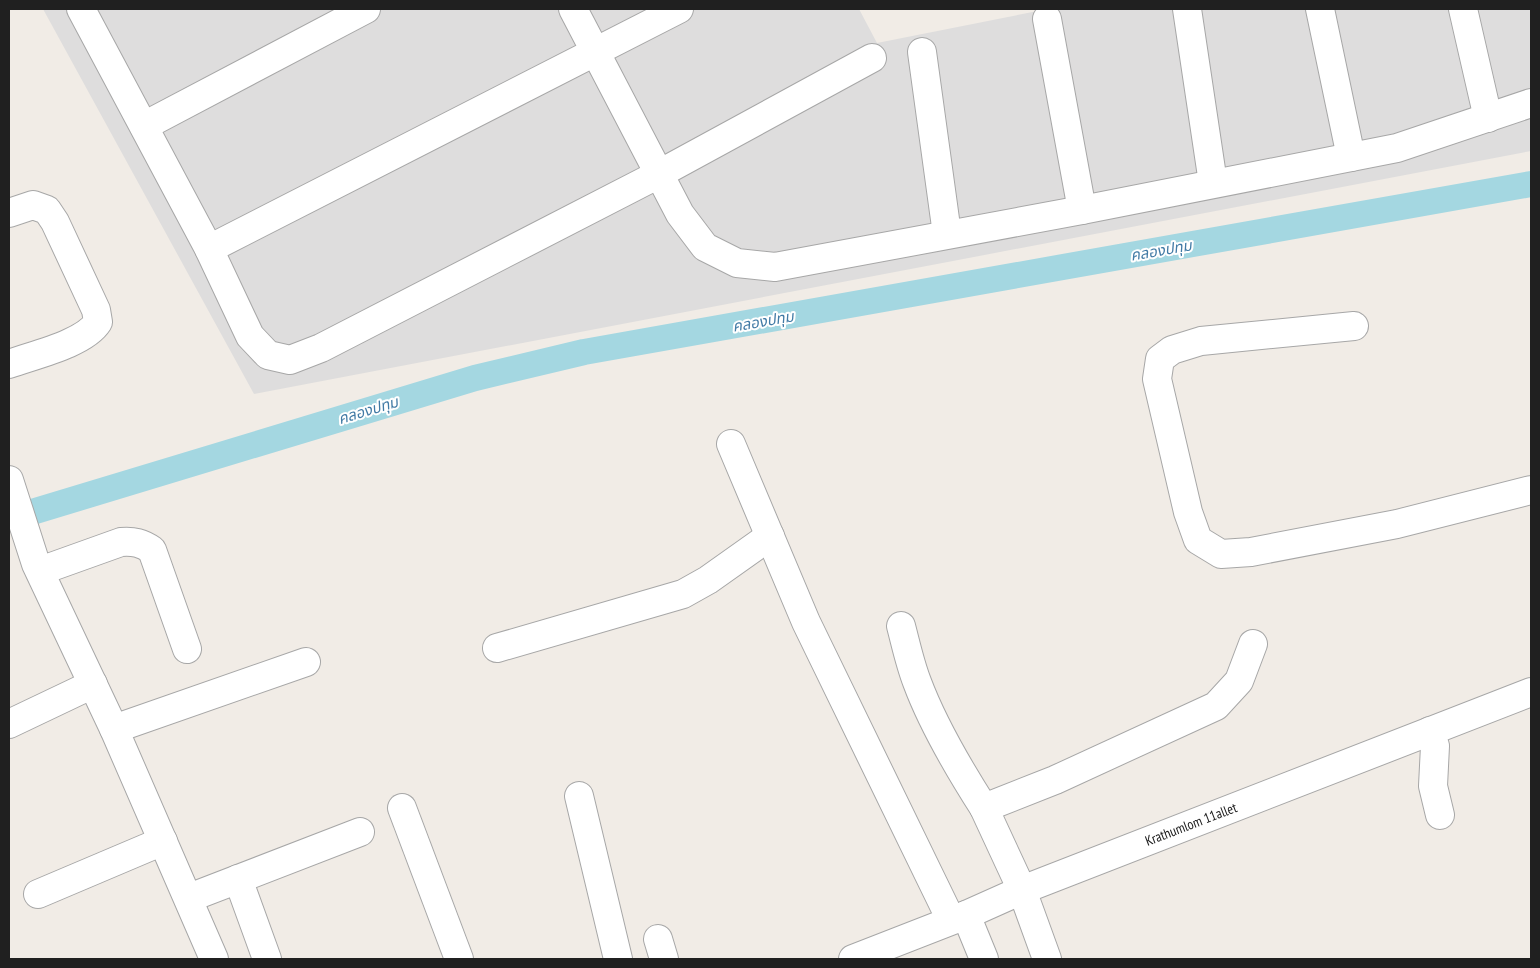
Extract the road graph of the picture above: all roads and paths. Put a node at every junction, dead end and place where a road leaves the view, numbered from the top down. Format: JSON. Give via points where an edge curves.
{"nodes":[{"id":1,"x":81,"y":9,"type":"edge"},
{"id":2,"x":366,"y":9,"type":"edge"},
{"id":3,"x":572,"y":9,"type":"edge"},
{"id":4,"x":679,"y":9,"type":"edge"},
{"id":5,"x":1187,"y":9,"type":"edge"},
{"id":6,"x":1320,"y":9,"type":"edge"},
{"id":7,"x":1463,"y":9,"type":"edge"},
{"id":8,"x":1046,"y":19,"type":"dead end"},
{"id":9,"x":595,"y":52,"type":"junction"},
{"id":10,"x":922,"y":52,"type":"dead end"},
{"id":11,"x":872,"y":58,"type":"dead end"},
{"id":12,"x":1531,"y":103,"type":"edge"},
{"id":13,"x":1488,"y":118,"type":"junction"},
{"id":14,"x":144,"y":126,"type":"junction"},
{"id":15,"x":1351,"y":157,"type":"junction"},
{"id":16,"x":659,"y":174,"type":"junction"},
{"id":17,"x":1213,"y":183,"type":"junction"},
{"id":18,"x":1082,"y":210,"type":"junction"},
{"id":19,"x":9,"y":213,"type":"edge"},
{"id":20,"x":947,"y":234,"type":"junction"},
{"id":21,"x":209,"y":249,"type":"junction"},
{"id":22,"x":1354,"y":326,"type":"dead end"},
{"id":23,"x":9,"y":364,"type":"edge"},
{"id":24,"x":731,"y":444,"type":"dead end"},
{"id":25,"x":9,"y":480,"type":"edge"},
{"id":26,"x":1531,"y":490,"type":"edge"},
{"id":27,"x":770,"y":536,"type":"junction"},
{"id":28,"x":38,"y":567,"type":"junction"},
{"id":29,"x":901,"y":626,"type":"dead end"},
{"id":30,"x":1253,"y":644,"type":"dead end"},
{"id":31,"x":497,"y":648,"type":"dead end"},
{"id":32,"x":187,"y":649,"type":"dead end"},
{"id":33,"x":306,"y":662,"type":"dead end"},
{"id":34,"x":93,"y":684,"type":"junction"},
{"id":35,"x":1531,"y":692,"type":"edge"},
{"id":36,"x":9,"y":724,"type":"edge"},
{"id":37,"x":114,"y":729,"type":"junction"},
{"id":38,"x":1430,"y":731,"type":"junction"},
{"id":39,"x":579,"y":796,"type":"dead end"},
{"id":40,"x":402,"y":808,"type":"dead end"},
{"id":41,"x":984,"y":808,"type":"junction"},
{"id":42,"x":1440,"y":814,"type":"dead end"},
{"id":43,"x":360,"y":832,"type":"dead end"},
{"id":44,"x":163,"y":841,"type":"junction"},
{"id":45,"x":238,"y":879,"type":"junction"},
{"id":46,"x":1022,"y":890,"type":"junction"},
{"id":47,"x":38,"y":894,"type":"dead end"},
{"id":48,"x":189,"y":898,"type":"junction"},
{"id":49,"x":959,"y":918,"type":"junction"},
{"id":50,"x":214,"y":959,"type":"edge"},
{"id":51,"x":267,"y":959,"type":"edge"},
{"id":52,"x":459,"y":959,"type":"edge"},
{"id":53,"x":618,"y":959,"type":"edge"},
{"id":54,"x":853,"y":959,"type":"edge"},
{"id":55,"x":984,"y":959,"type":"edge"},
{"id":56,"x":1048,"y":959,"type":"edge"}],
"edges":[{"from":1,"to":14,"type":"street"},
{"from":2,"to":14,"type":"street"},
{"from":3,"to":9,"type":"street"},
{"from":4,"to":9,"type":"street"},
{"from":5,"to":17,"type":"street"},
{"from":6,"to":15,"type":"street"},
{"from":7,"to":13,"type":"street"},
{"from":8,"to":18,"type":"street"},
{"from":9,"to":16,"type":"street"},
{"from":9,"to":21,"type":"street"},
{"from":10,"to":20,"type":"street"},
{"from":11,"to":16,"type":"street"},
{"from":12,"to":13,"type":"street"},
{"from":13,"to":15,"type":"street","via":[[1397,148]]},
{"from":14,"to":21,"type":"street"},
{"from":15,"to":17,"type":"street"},
{"from":16,"to":20,"type":"street","via":[[680,214],[705,247],[737,263],[775,267]]},
{"from":16,"to":21,"type":"street","via":[[322,348],[290,360],[268,355],[250,336]]},
{"from":17,"to":18,"type":"street"},
{"from":18,"to":20,"type":"street"},
{"from":19,"to":23,"type":"street","via":[[33,205],[47,210],[96,310],[98,322],[94,330],[82,337]]},
{"from":22,"to":26,"type":"street","via":[[1201,341],[1172,350],[1160,359],[1156,379],[1188,512],[1198,540],[1221,554],[1251,552],[1397,524]]},
{"from":24,"to":27,"type":"street"},
{"from":25,"to":28,"type":"street"},
{"from":27,"to":31,"type":"street","via":[[683,594]]},
{"from":27,"to":49,"type":"street","via":[[806,622]]},
{"from":28,"to":32,"type":"street","via":[[121,542],[143,544],[152,550]]},
{"from":28,"to":34,"type":"street"},
{"from":29,"to":41,"type":"street","via":[[917,682],[930,711]]},
{"from":30,"to":41,"type":"street","via":[[1239,682],[1216,706],[1055,780]]},
{"from":33,"to":37,"type":"street"},
{"from":34,"to":36,"type":"street"},
{"from":34,"to":37,"type":"street"},
{"from":35,"to":38,"type":"street","name":"Krathumlom 11allet"},
{"from":37,"to":44,"type":"street"},
{"from":38,"to":42,"type":"street","via":[[1435,746],[1433,786]]},
{"from":38,"to":46,"type":"street","name":"Krathumlom 11allet"},
{"from":39,"to":53,"type":"street"},
{"from":40,"to":52,"type":"street"},
{"from":41,"to":46,"type":"street"},
{"from":43,"to":45,"type":"street"},
{"from":44,"to":47,"type":"street"},
{"from":44,"to":48,"type":"street"},
{"from":45,"to":48,"type":"street"},
{"from":45,"to":51,"type":"street"},
{"from":46,"to":49,"type":"street","name":"Krathumlom 11allet"},
{"from":46,"to":56,"type":"street"},
{"from":48,"to":50,"type":"street"},
{"from":49,"to":54,"type":"street","name":"Krathumlom 11allet"},
{"from":49,"to":55,"type":"street"}]}
